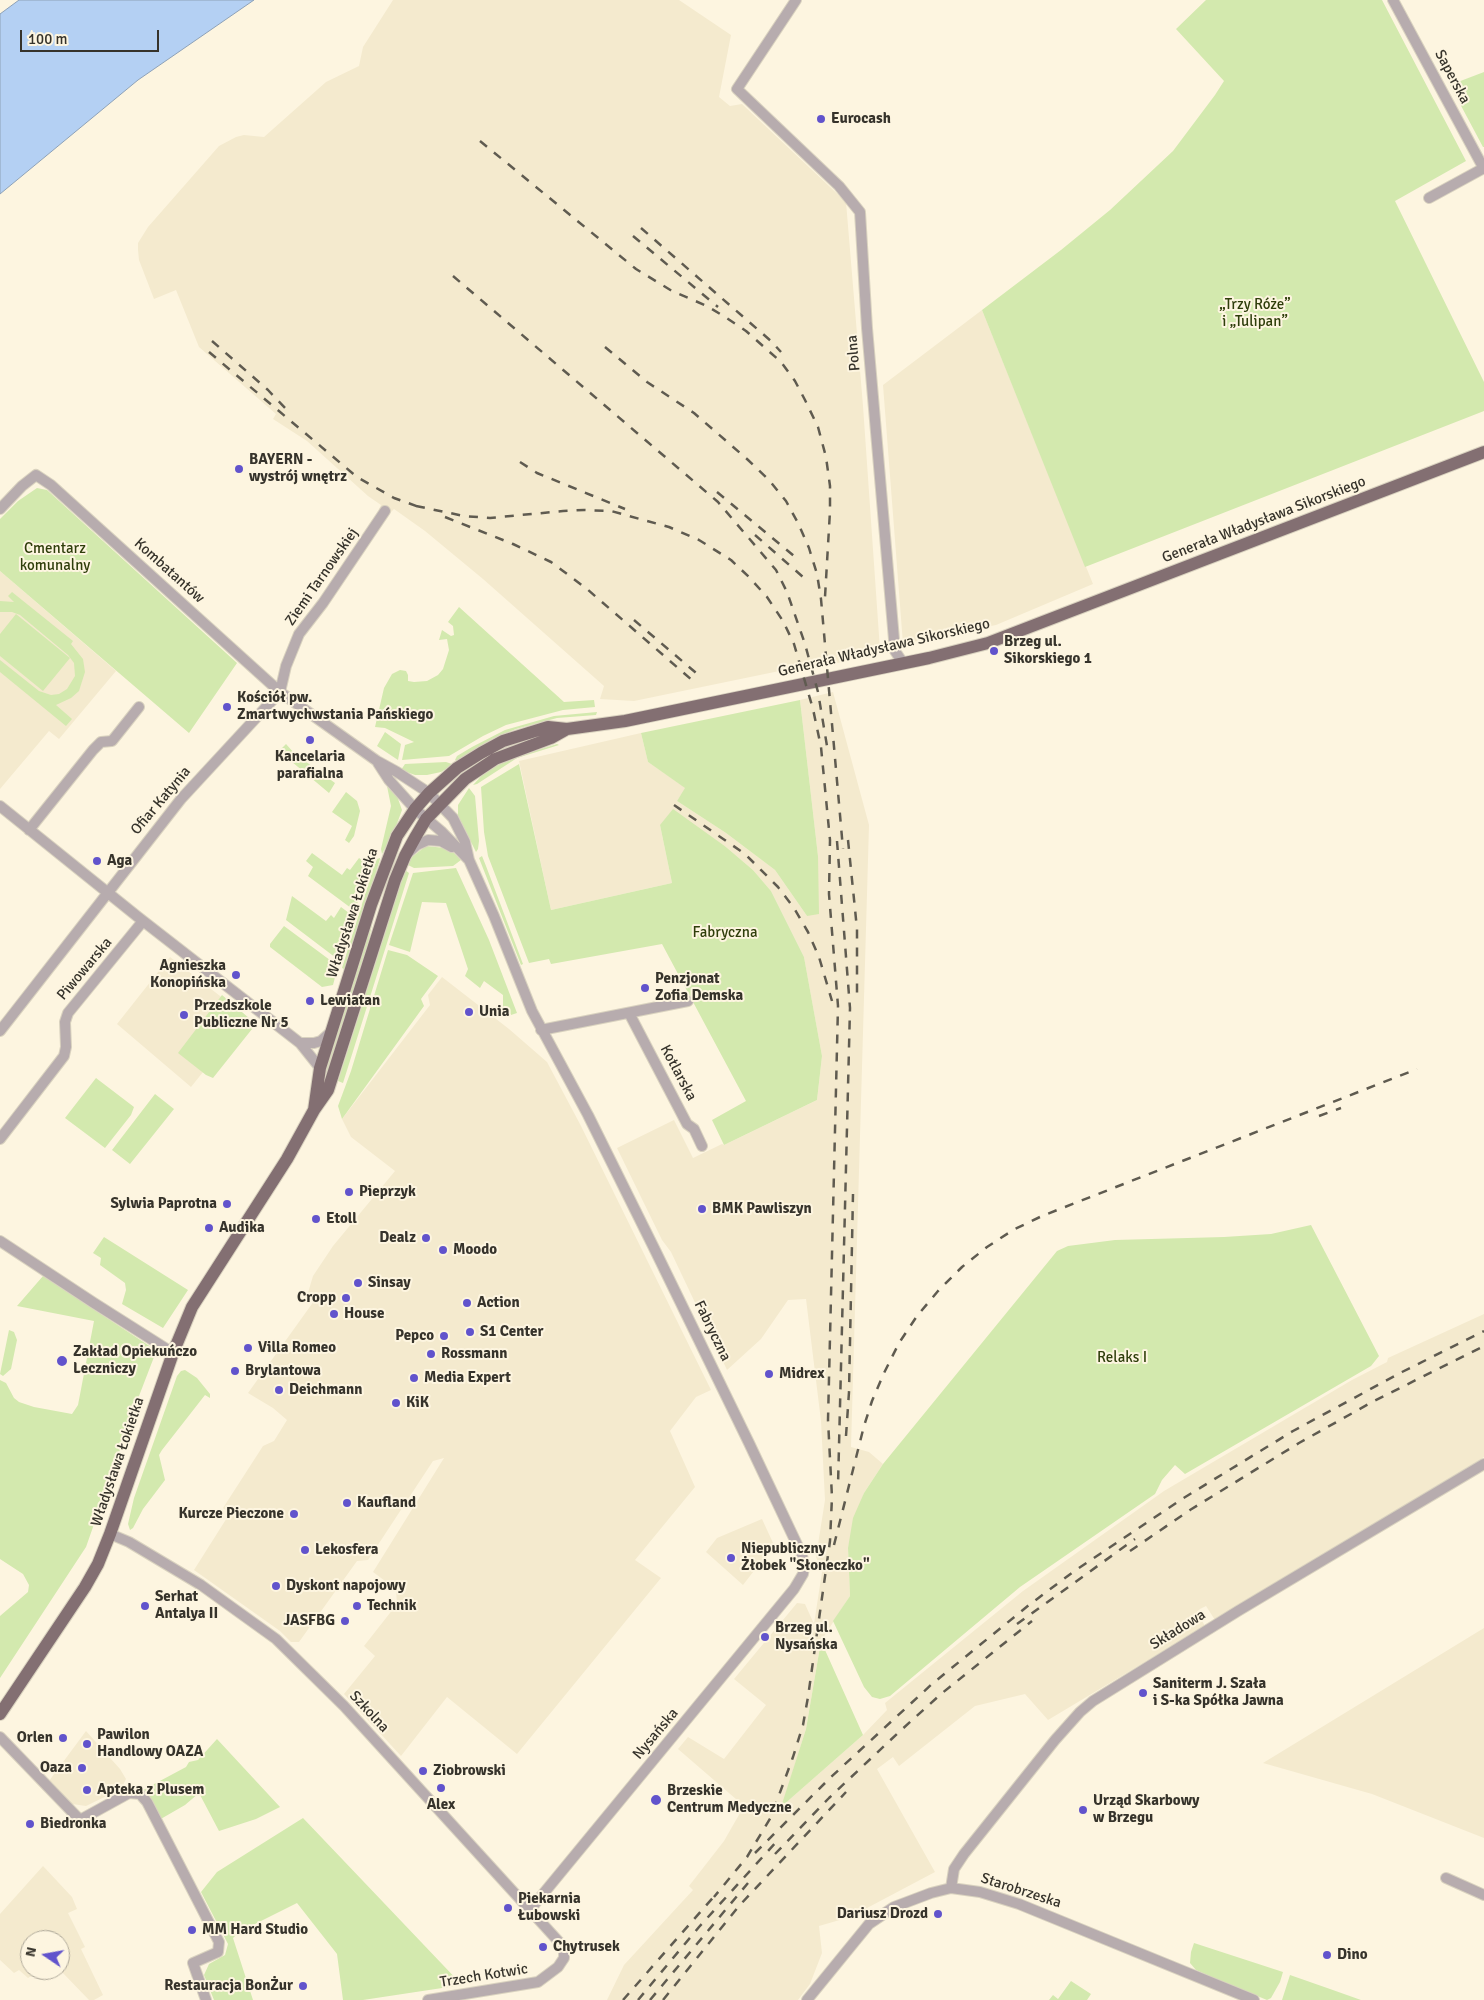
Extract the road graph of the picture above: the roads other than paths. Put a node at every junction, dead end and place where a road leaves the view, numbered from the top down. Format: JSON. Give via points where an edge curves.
{"nodes":[{"id":1,"x":796,"y":0,"type":"edge"},
{"id":2,"x":1393,"y":0,"type":"edge"},
{"id":3,"x":1484,"y":168,"type":"edge"},
{"id":4,"x":1429,"y":198,"type":"dead end"},
{"id":5,"x":1484,"y":452,"type":"edge"},
{"id":6,"x":0,"y":509,"type":"edge"},
{"id":7,"x":386,"y":511,"type":"dead end"},
{"id":8,"x":902,"y":663,"type":"junction"},
{"id":9,"x":280,"y":692,"type":"junction"},
{"id":10,"x":139,"y":707,"type":"dead end"},
{"id":11,"x":567,"y":729,"type":"junction"},
{"id":12,"x":377,"y":761,"type":"junction"},
{"id":13,"x":429,"y":793,"type":"junction"},
{"id":14,"x":440,"y":802,"type":"junction"},
{"id":15,"x":0,"y":806,"type":"edge"},
{"id":16,"x":415,"y":809,"type":"junction"},
{"id":17,"x":426,"y":819,"type":"junction"},
{"id":18,"x":29,"y":830,"type":"junction"},
{"id":19,"x":459,"y":850,"type":"junction"},
{"id":20,"x":405,"y":856,"type":"junction"},
{"id":21,"x":469,"y":860,"type":"junction"},
{"id":22,"x":107,"y":892,"type":"junction"},
{"id":23,"x":143,"y":921,"type":"junction"},
{"id":24,"x":688,"y":1001,"type":"dead end"},
{"id":25,"x":629,"y":1013,"type":"junction"},
{"id":26,"x":541,"y":1030,"type":"junction"},
{"id":27,"x":0,"y":1031,"type":"edge"},
{"id":28,"x":332,"y":1032,"type":"junction"},
{"id":29,"x":300,"y":1043,"type":"junction"},
{"id":30,"x":320,"y":1068,"type":"junction"},
{"id":31,"x":314,"y":1110,"type":"junction"},
{"id":32,"x":0,"y":1139,"type":"edge"},
{"id":33,"x":702,"y":1146,"type":"dead end"},
{"id":34,"x":0,"y":1241,"type":"edge"},
{"id":35,"x":173,"y":1353,"type":"junction"},
{"id":36,"x":1484,"y":1464,"type":"edge"},
{"id":37,"x":110,"y":1534,"type":"junction"},
{"id":38,"x":803,"y":1574,"type":"joint"},
{"id":39,"x":0,"y":1714,"type":"edge"},
{"id":40,"x":0,"y":1737,"type":"edge"},
{"id":41,"x":1446,"y":1878,"type":"dead end"},
{"id":42,"x":951,"y":1888,"type":"junction"},
{"id":43,"x":1484,"y":1895,"type":"edge"},
{"id":44,"x":529,"y":1911,"type":"junction"},
{"id":45,"x":564,"y":1958,"type":"joint"},
{"id":46,"x":466,"y":1997,"type":"edge"},
{"id":47,"x":445,"y":1999,"type":"edge"},
{"id":48,"x":206,"y":2000,"type":"edge"},
{"id":49,"x":428,"y":2000,"type":"edge"},
{"id":50,"x":807,"y":2000,"type":"edge"},
{"id":51,"x":1254,"y":2000,"type":"edge"}],
"edges":[{"from":1,"to":8,"type":"street","name":"Polna","via":[[737,89],[840,186],[860,212],[895,652]]},
{"from":2,"to":3,"type":"street","name":"Saperska"},
{"from":3,"to":4,"type":"street"},
{"from":5,"to":8,"type":"main road","name":"Generała Władysława Sikorskiego","via":[[1011,635]]},
{"from":6,"to":9,"type":"street","name":"Kombatantów","via":[[36,475]]},
{"from":7,"to":9,"type":"street","name":"Ziemi Tarnowskiej","via":[[324,603],[299,634]]},
{"from":8,"to":11,"type":"main road","name":"Generała Władysława Sikorskiego"},
{"from":9,"to":12,"type":"street","name":"Kombatantów"},
{"from":9,"to":22,"type":"street","name":"Ofiar Katynia","via":[[181,799]]},
{"from":10,"to":18,"type":"street","via":[[112,741],[101,742],[93,750]]},
{"from":11,"to":13,"type":"main road","name":"Generała Władysława Sikorskiego","via":[[548,727],[503,741],[457,768]]},
{"from":11,"to":14,"type":"main road","via":[[495,759],[465,779]]},
{"from":12,"to":13,"type":"street","name":"Fabryczna"},
{"from":12,"to":16,"type":"street","name":"Fabryczna"},
{"from":13,"to":14,"type":"street","name":"Fabryczna"},
{"from":13,"to":16,"type":"main road","name":"Władysława Łokietka"},
{"from":14,"to":17,"type":"main road"},
{"from":14,"to":21,"type":"street","name":"Fabryczna","via":[[453,818],[465,842]]},
{"from":15,"to":18,"type":"street"},
{"from":16,"to":17,"type":"street","name":"Fabryczna"},
{"from":16,"to":28,"type":"main road","name":"Władysława Łokietka","via":[[397,836],[387,859]]},
{"from":17,"to":19,"type":"street","name":"Fabryczna"},
{"from":17,"to":20,"type":"main road","name":"Władysława Łokietka"},
{"from":18,"to":22,"type":"street"},
{"from":19,"to":20,"type":"street","name":"Fabryczna","via":[[441,841],[428,840]]},
{"from":19,"to":21,"type":"street","name":"Fabryczna"},
{"from":20,"to":31,"type":"main road","name":"Władysława Łokietka","via":[[331,1083]]},
{"from":21,"to":26,"type":"street","name":"Fabryczna"},
{"from":22,"to":23,"type":"street"},
{"from":22,"to":27,"type":"street","name":"Ofiar Katynia"},
{"from":23,"to":29,"type":"street"},
{"from":23,"to":32,"type":"street","name":"Piwowarska","via":[[68,1014],[64,1056]]},
{"from":24,"to":25,"type":"street"},
{"from":25,"to":26,"type":"street"},
{"from":25,"to":33,"type":"street","name":"Kotlarska","via":[[687,1124],[694,1129]]},
{"from":26,"to":38,"type":"street","name":"Fabryczna","via":[[588,1115],[749,1443],[802,1555]]},
{"from":28,"to":29,"type":"street","via":[[321,1041]]},
{"from":28,"to":30,"type":"main road","name":"Władysława Łokietka"},
{"from":29,"to":30,"type":"street"},
{"from":30,"to":31,"type":"main road","name":"Władysława Łokietka"},
{"from":31,"to":35,"type":"main road","name":"Władysława Łokietka","via":[[287,1159],[201,1292]]},
{"from":34,"to":35,"type":"street"},
{"from":35,"to":37,"type":"main road","name":"Władysława Łokietka"},
{"from":36,"to":42,"type":"street","name":"Składowa","via":[[1093,1701],[1055,1740],[964,1854],[954,1869]]},
{"from":37,"to":39,"type":"main road","name":"Władysława Łokietka","via":[[85,1587]]},
{"from":37,"to":44,"type":"street","name":"Szkolna","via":[[190,1578],[276,1639],[344,1706]]},
{"from":38,"to":44,"type":"street","name":"Nysańska","via":[[790,1595]]},
{"from":40,"to":48,"type":"street","via":[[80,1820],[129,1793],[140,1794],[147,1802],[219,1942],[218,1952],[193,1963]]},
{"from":41,"to":43,"type":"street"},
{"from":42,"to":50,"type":"street","name":"Starobrzeska","via":[[894,1907],[869,1924]]},
{"from":42,"to":51,"type":"street","name":"Starobrzeska","via":[[980,1892],[1019,1904]]},
{"from":44,"to":45,"type":"street","name":"Szkolna","via":[[560,1943]]},
{"from":45,"to":46,"type":"street","name":"Trzech Kotwic","via":[[558,1968],[538,1982]]},
{"from":46,"to":47,"type":"street","name":"Trzech Kotwic"},
{"from":47,"to":49,"type":"street","name":"Trzech Kotwic"}]}
